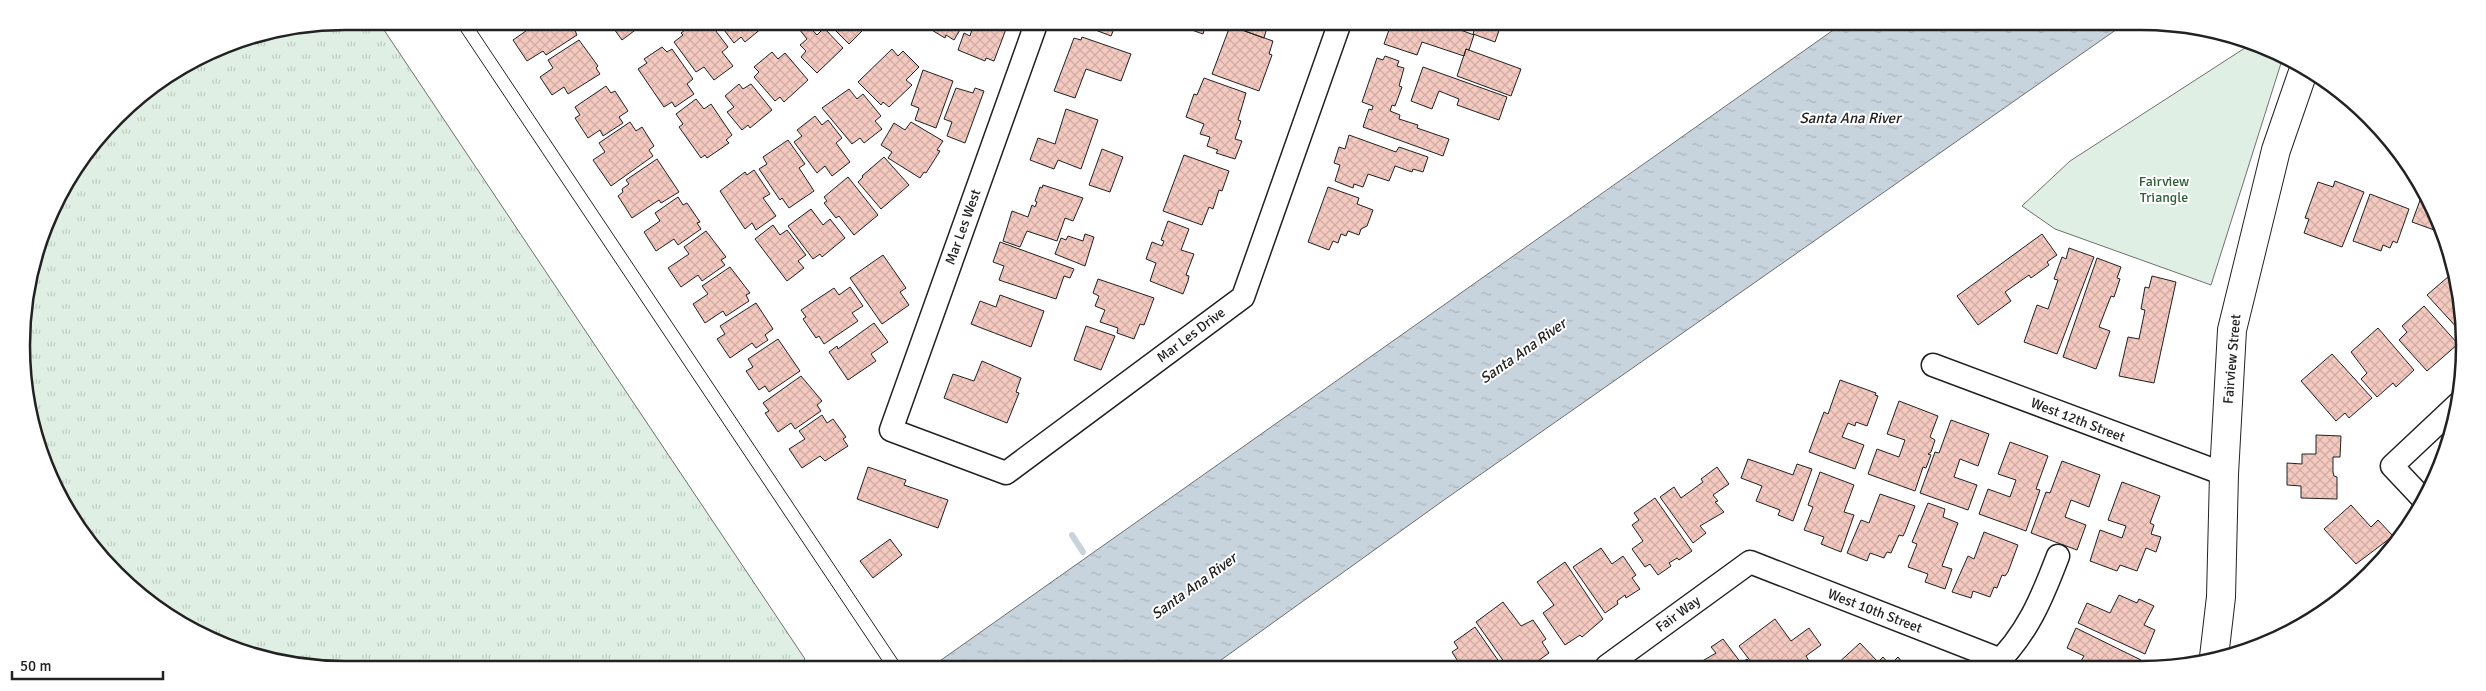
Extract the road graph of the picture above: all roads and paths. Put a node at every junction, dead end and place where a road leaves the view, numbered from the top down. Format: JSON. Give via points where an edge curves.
{"nodes":[{"id":1,"x":1034,"y":30,"type":"edge"},
{"id":2,"x":1337,"y":30,"type":"edge"},
{"id":3,"x":2302,"y":75,"type":"edge"},
{"id":4,"x":1933,"y":365,"type":"dead end"},
{"id":5,"x":2449,"y":413,"type":"edge"},
{"id":6,"x":891,"y":430,"type":"joint"},
{"id":7,"x":2224,"y":474,"type":"junction"},
{"id":8,"x":2418,"y":494,"type":"edge"},
{"id":9,"x":2058,"y":556,"type":"dead end"},
{"id":10,"x":1750,"y":562,"type":"joint"},
{"id":11,"x":2215,"y":652,"type":"edge"},
{"id":12,"x":1614,"y":661,"type":"edge"},
{"id":13,"x":1992,"y":661,"type":"edge"},
{"id":14,"x":1999,"y":661,"type":"edge"}],
"edges":[{"from":1,"to":6,"type":"street","name":"Mar Les West"},
{"from":2,"to":6,"type":"street","name":"Mar Les Drive","via":[[1243,297],[1006,473]]},
{"from":3,"to":7,"type":"main road","name":"Fairview Street","via":[[2276,150],[2232,330]]},
{"from":4,"to":7,"type":"street","name":"West 12th Street"},
{"from":5,"to":8,"type":"street","via":[[2392,466]]},
{"from":7,"to":11,"type":"main road","name":"Fairview Street","via":[[2221,597]]},
{"from":9,"to":14,"type":"street","via":[[2039,606],[2019,640]]},
{"from":10,"to":12,"type":"street","name":"Fair Way"},
{"from":10,"to":13,"type":"street","name":"West 10th Street"}]}
